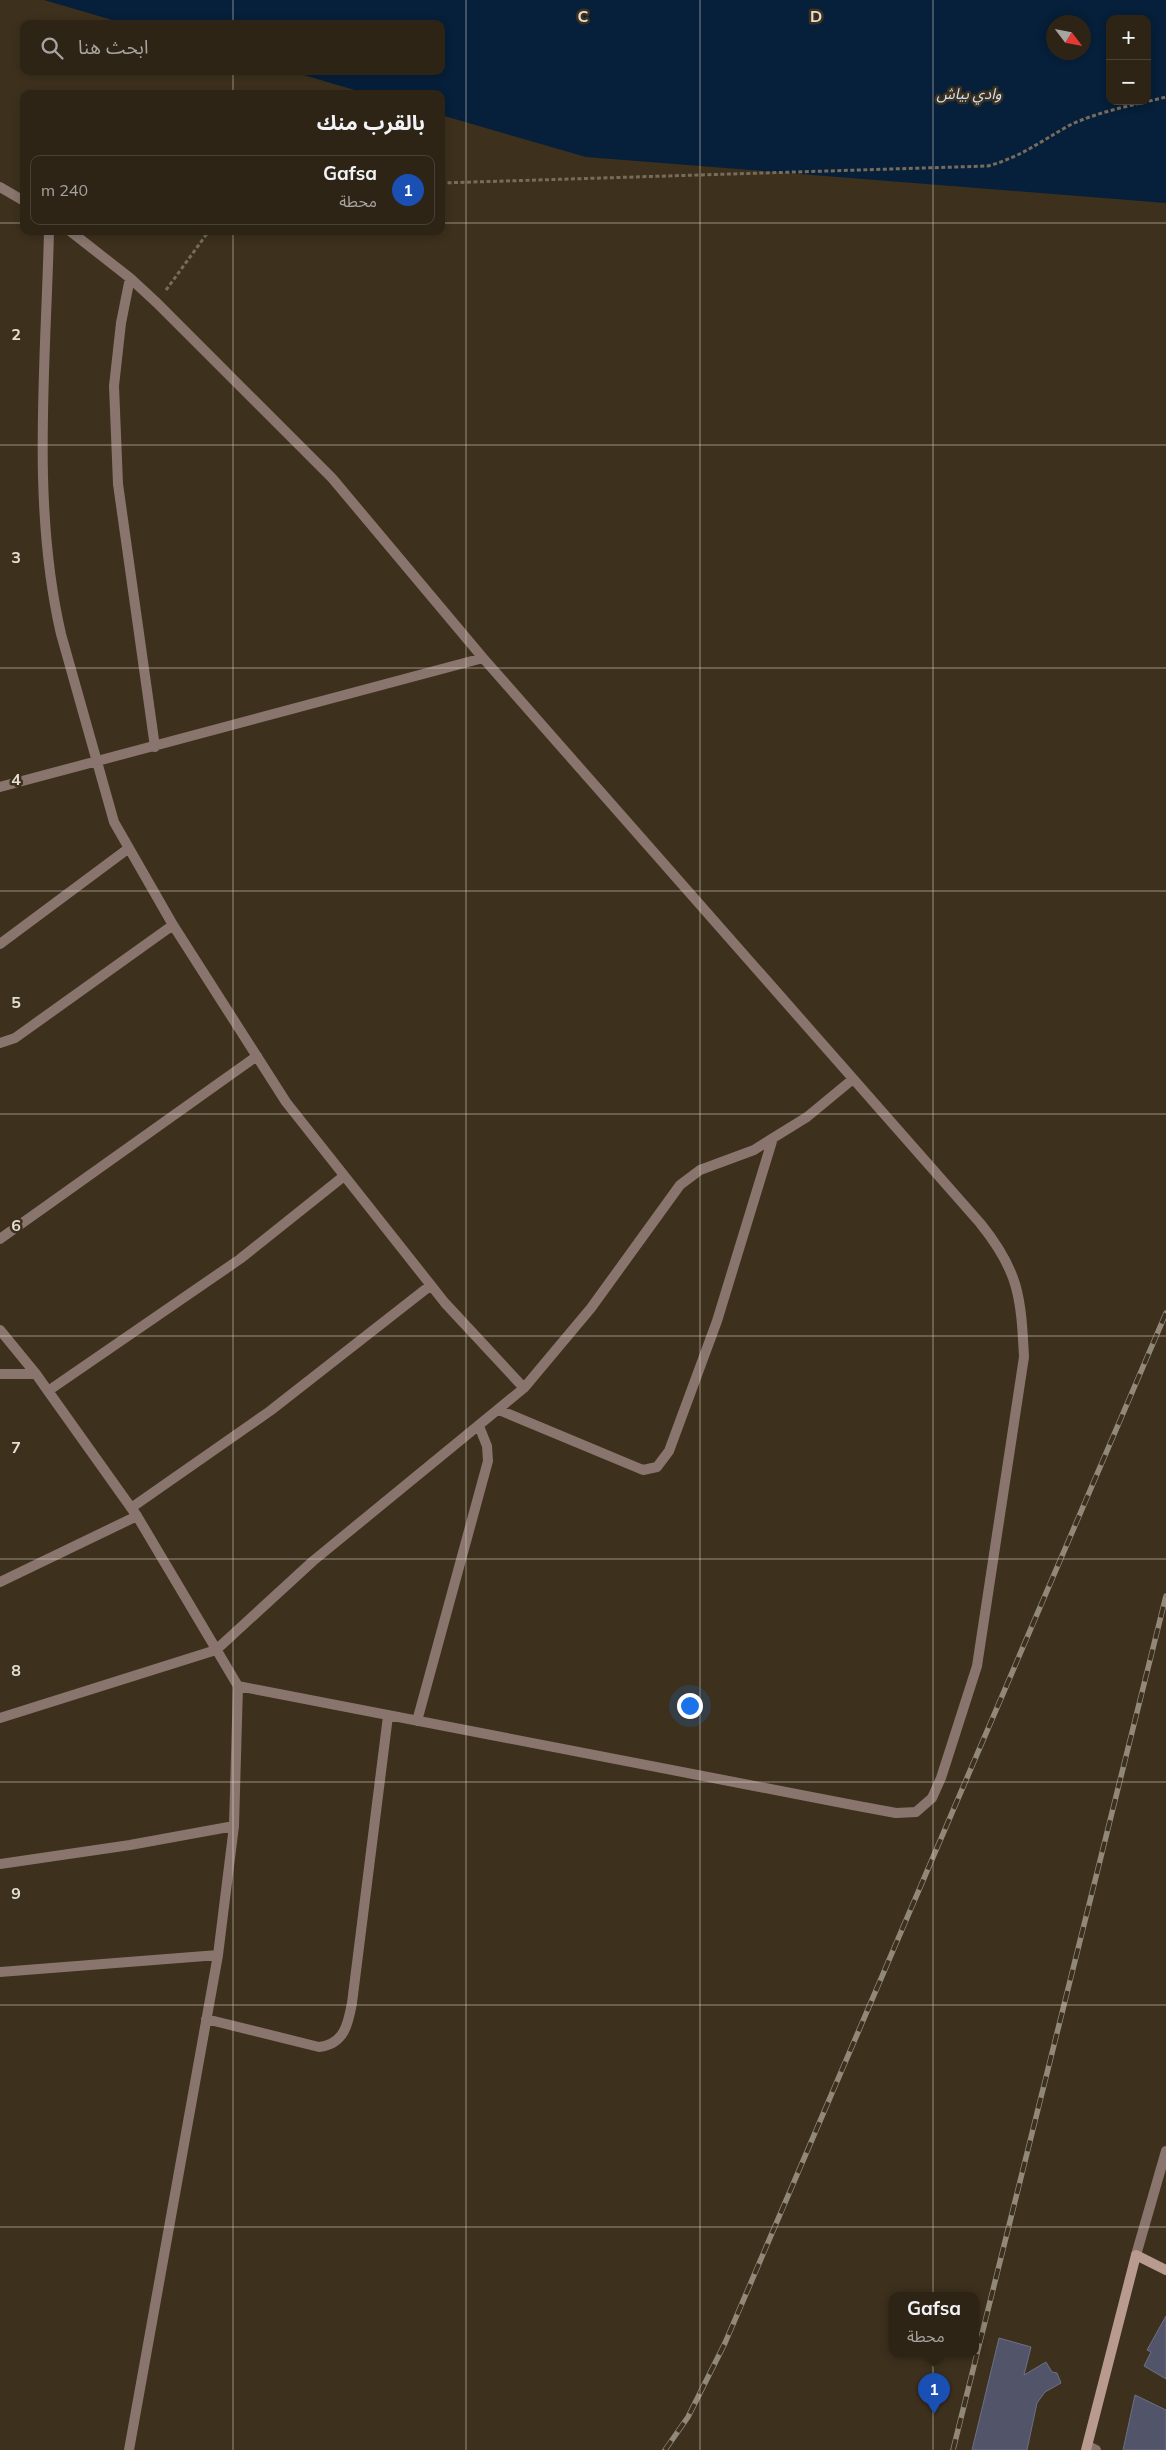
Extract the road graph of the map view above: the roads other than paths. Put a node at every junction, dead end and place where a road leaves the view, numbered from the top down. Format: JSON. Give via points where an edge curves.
{"nodes":[{"id":1,"x":0,"y":187,"type":"edge"},
{"id":2,"x":20,"y":199,"type":"edge"},
{"id":3,"x":49,"y":235,"type":"edge"},
{"id":4,"x":75,"y":235,"type":"edge"},
{"id":5,"x":130,"y":278,"type":"junction"},
{"id":6,"x":483,"y":658,"type":"junction"},
{"id":7,"x":156,"y":747,"type":"junction"},
{"id":8,"x":98,"y":760,"type":"junction"},
{"id":9,"x":0,"y":787,"type":"edge"},
{"id":10,"x":129,"y":848,"type":"junction"},
{"id":11,"x":173,"y":926,"type":"junction"},
{"id":12,"x":0,"y":944,"type":"edge"},
{"id":13,"x":0,"y":1042,"type":"edge"},
{"id":14,"x":257,"y":1056,"type":"junction"},
{"id":15,"x":853,"y":1079,"type":"junction"},
{"id":16,"x":773,"y":1138,"type":"junction"},
{"id":17,"x":344,"y":1176,"type":"junction"},
{"id":18,"x":0,"y":1239,"type":"edge"},
{"id":19,"x":431,"y":1285,"type":"junction"},
{"id":20,"x":0,"y":1330,"type":"edge"},
{"id":21,"x":0,"y":1374,"type":"edge"},
{"id":22,"x":36,"y":1374,"type":"junction"},
{"id":23,"x":524,"y":1388,"type":"junction"},
{"id":24,"x":48,"y":1391,"type":"junction"},
{"id":25,"x":499,"y":1410,"type":"junction"},
{"id":26,"x":479,"y":1426,"type":"junction"},
{"id":27,"x":134,"y":1512,"type":"junction"},
{"id":28,"x":0,"y":1582,"type":"edge"},
{"id":29,"x":216,"y":1650,"type":"junction"},
{"id":30,"x":238,"y":1686,"type":"junction"},
{"id":31,"x":388,"y":1716,"type":"junction"},
{"id":32,"x":0,"y":1718,"type":"edge"},
{"id":33,"x":417,"y":1721,"type":"junction"},
{"id":34,"x":234,"y":1826,"type":"junction"},
{"id":35,"x":0,"y":1864,"type":"edge"},
{"id":36,"x":218,"y":1955,"type":"junction"},
{"id":37,"x":0,"y":1972,"type":"edge"},
{"id":38,"x":206,"y":2019,"type":"junction"},
{"id":39,"x":1166,"y":2151,"type":"edge"},
{"id":40,"x":1136,"y":2255,"type":"junction"},
{"id":41,"x":1166,"y":2270,"type":"edge"},
{"id":42,"x":1090,"y":2449,"type":"edge"},
{"id":43,"x":129,"y":2450,"type":"edge"}],
"edges":[{"from":1,"to":2,"type":"street"},
{"from":3,"to":8,"type":"street","via":[[44,414],[48,553],[61,634]]},
{"from":4,"to":5,"type":"street"},
{"from":5,"to":6,"type":"street","via":[[332,478]]},
{"from":5,"to":7,"type":"street","via":[[114,386],[118,484]]},
{"from":6,"to":7,"type":"street"},
{"from":6,"to":15,"type":"street"},
{"from":7,"to":8,"type":"street"},
{"from":8,"to":9,"type":"street"},
{"from":8,"to":10,"type":"street","via":[[114,822]]},
{"from":10,"to":11,"type":"street"},
{"from":10,"to":12,"type":"street"},
{"from":11,"to":13,"type":"street","via":[[15,1038]]},
{"from":11,"to":14,"type":"street"},
{"from":14,"to":17,"type":"street","via":[[286,1102]]},
{"from":14,"to":18,"type":"street"},
{"from":15,"to":16,"type":"street","via":[[807,1117]]},
{"from":15,"to":33,"type":"street","via":[[1000,1247],[1015,1277],[1022,1316],[1024,1358],[977,1666],[945,1769],[932,1798],[916,1812],[896,1813]]},
{"from":16,"to":23,"type":"street","via":[[754,1150],[700,1170],[680,1185],[591,1308]]},
{"from":16,"to":25,"type":"street","via":[[717,1322],[669,1450],[657,1467],[643,1470]]},
{"from":17,"to":19,"type":"street"},
{"from":17,"to":24,"type":"street","via":[[240,1259]]},
{"from":19,"to":23,"type":"street"},
{"from":19,"to":27,"type":"street"},
{"from":20,"to":22,"type":"street"},
{"from":21,"to":22,"type":"street"},
{"from":22,"to":24,"type":"street"},
{"from":23,"to":25,"type":"street"},
{"from":24,"to":27,"type":"street"},
{"from":25,"to":26,"type":"street"},
{"from":26,"to":29,"type":"street","via":[[313,1561]]},
{"from":26,"to":33,"type":"street","via":[[487,1446],[488,1461]]},
{"from":27,"to":28,"type":"street"},
{"from":27,"to":29,"type":"street"},
{"from":29,"to":30,"type":"street"},
{"from":29,"to":32,"type":"street"},
{"from":30,"to":31,"type":"street"},
{"from":30,"to":34,"type":"street"},
{"from":31,"to":33,"type":"street"},
{"from":31,"to":38,"type":"street","via":[[352,2003],[345,2032],[332,2044],[319,2047]]},
{"from":34,"to":35,"type":"street"},
{"from":34,"to":36,"type":"street"},
{"from":36,"to":37,"type":"street"},
{"from":36,"to":38,"type":"street"},
{"from":38,"to":43,"type":"street"},
{"from":39,"to":40,"type":"street"},
{"from":40,"to":41,"type":"street"},
{"from":40,"to":42,"type":"street"}]}
